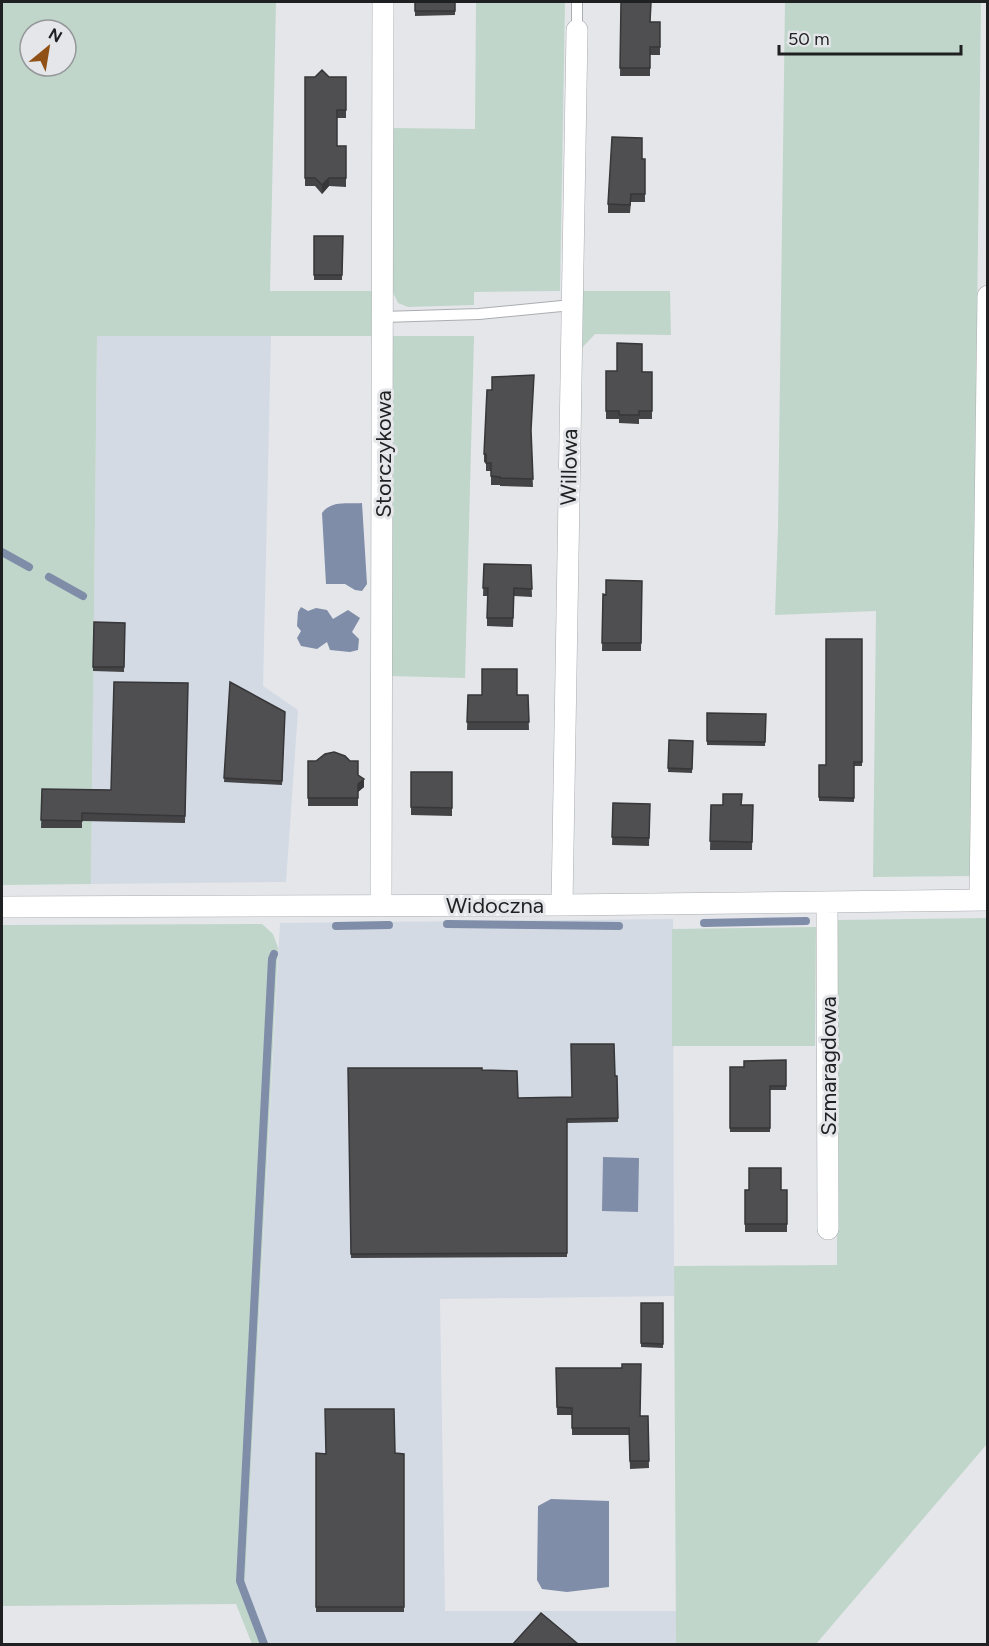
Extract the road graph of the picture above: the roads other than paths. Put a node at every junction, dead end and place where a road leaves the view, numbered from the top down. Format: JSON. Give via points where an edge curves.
{"nodes":[{"id":1,"x":383,"y":2,"type":"edge"},
{"id":2,"x":577,"y":2,"type":"edge"},
{"id":3,"x":578,"y":30,"type":"joint"},
{"id":4,"x":987,"y":296,"type":"edge"},
{"id":5,"x":572,"y":305,"type":"junction"},
{"id":6,"x":987,"y":311,"type":"edge"},
{"id":7,"x":383,"y":317,"type":"junction"},
{"id":8,"x":984,"y":900,"type":"edge"},
{"id":9,"x":827,"y":902,"type":"junction"},
{"id":10,"x":562,"y":905,"type":"junction"},
{"id":11,"x":381,"y":906,"type":"junction"},
{"id":12,"x":2,"y":907,"type":"edge"},
{"id":13,"x":828,"y":1229,"type":"dead end"}],
"edges":[{"from":1,"to":7,"type":"street","name":"Storczykowa"},
{"from":2,"to":3,"type":"lane"},
{"from":3,"to":5,"type":"street","name":"Willowa"},
{"from":4,"to":6,"type":"street"},
{"from":5,"to":7,"type":"lane","via":[[479,314]]},
{"from":5,"to":10,"type":"street","name":"Willowa"},
{"from":6,"to":8,"type":"street"},
{"from":7,"to":11,"type":"street","name":"Storczykowa"},
{"from":8,"to":9,"type":"street","name":"Widoczna"},
{"from":9,"to":10,"type":"street","name":"Widoczna"},
{"from":9,"to":13,"type":"street","name":"Szmaragdowa"},
{"from":10,"to":11,"type":"street","name":"Widoczna"},
{"from":11,"to":12,"type":"street","name":"Widoczna"}]}
